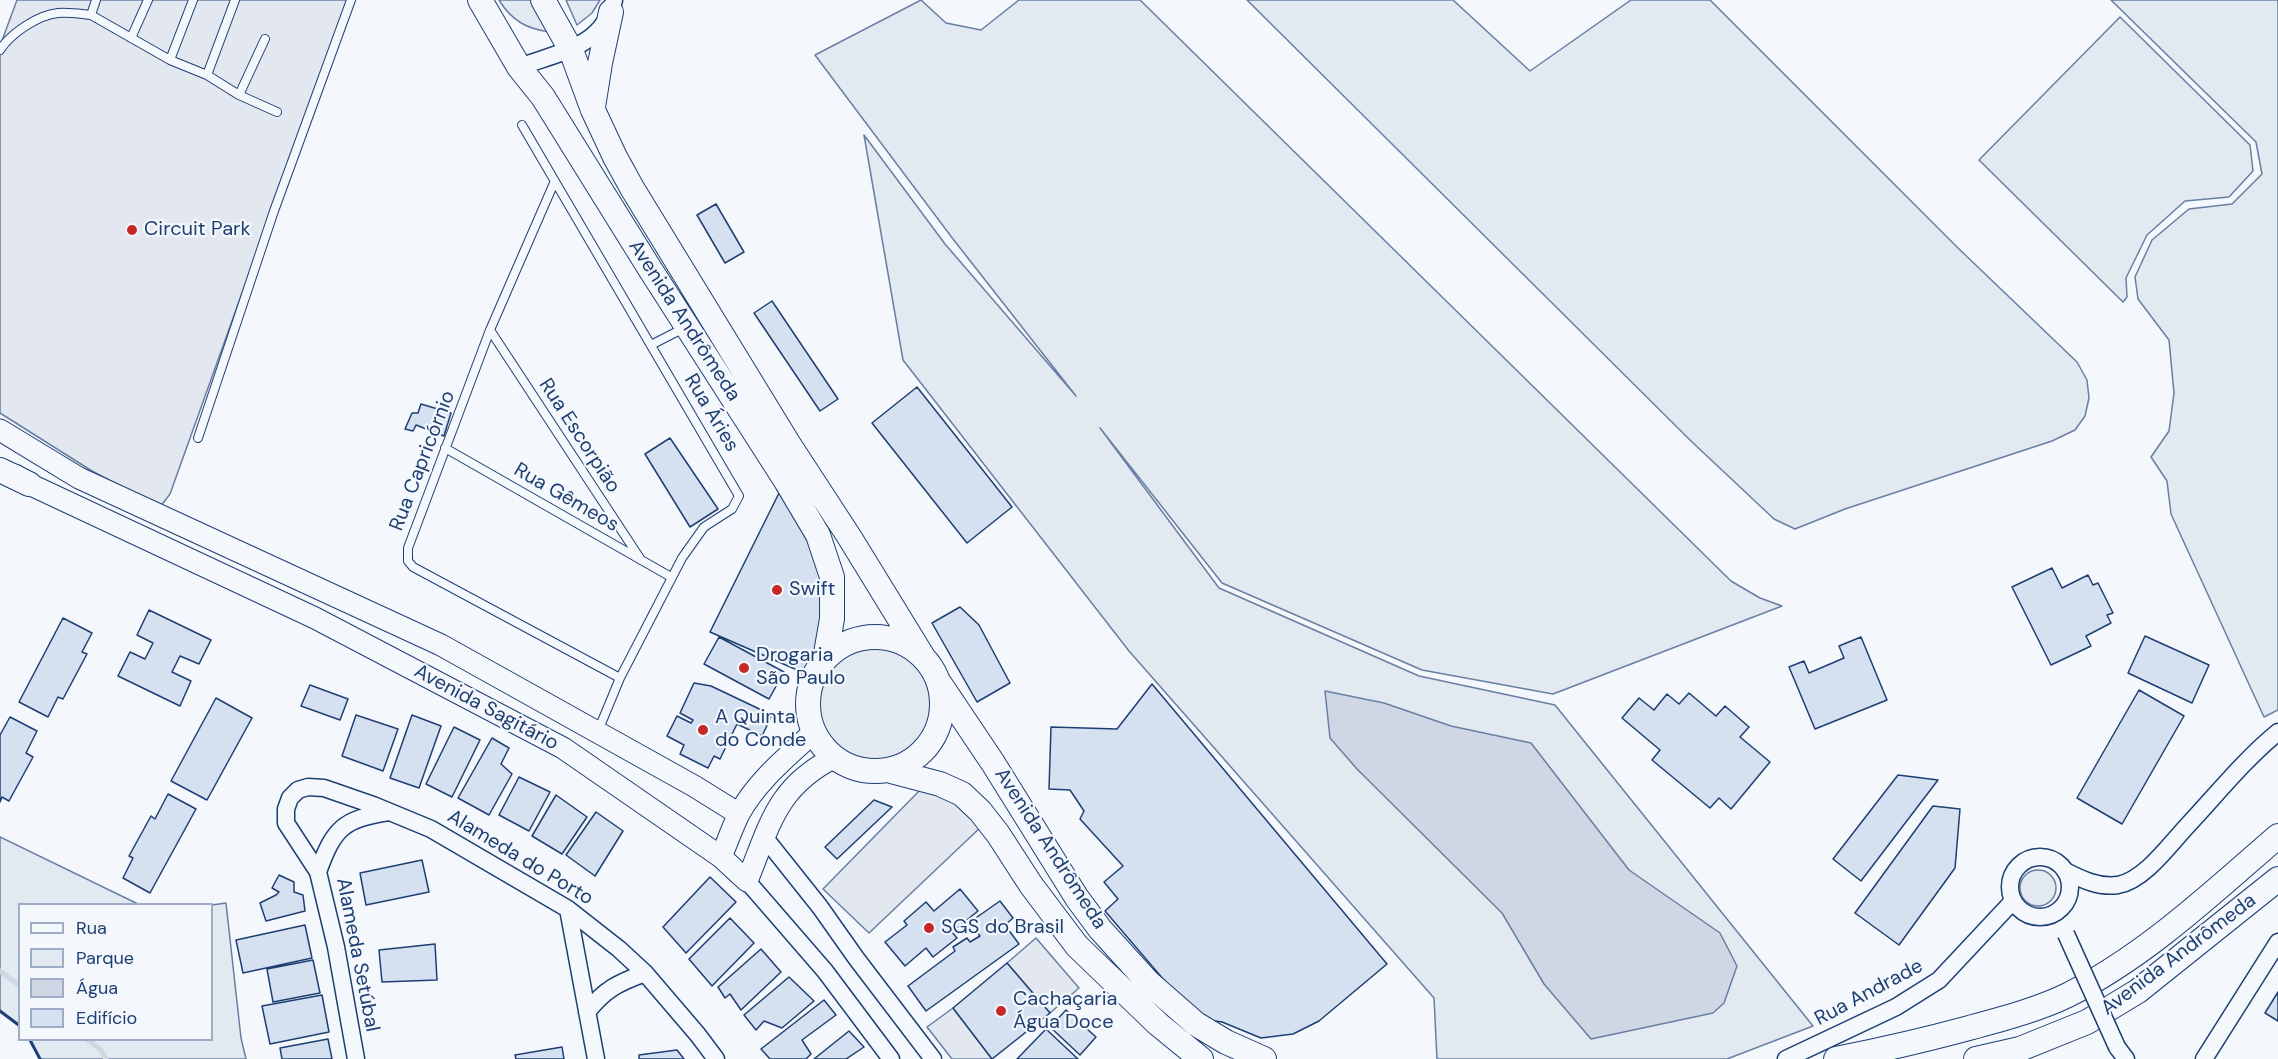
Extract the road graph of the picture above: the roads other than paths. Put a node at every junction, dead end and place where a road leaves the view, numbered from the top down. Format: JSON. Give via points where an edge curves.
{"nodes":[{"id":1,"x":96,"y":0,"type":"edge"},
{"id":2,"x":148,"y":0,"type":"edge"},
{"id":3,"x":193,"y":0,"type":"edge"},
{"id":4,"x":235,"y":0,"type":"edge"},
{"id":5,"x":351,"y":0,"type":"edge"},
{"id":6,"x":480,"y":0,"type":"edge"},
{"id":7,"x":543,"y":0,"type":"edge"},
{"id":8,"x":613,"y":6,"type":"edge"},
{"id":9,"x":91,"y":15,"type":"junction"},
{"id":10,"x":131,"y":38,"type":"junction"},
{"id":11,"x":265,"y":39,"type":"dead end"},
{"id":12,"x":0,"y":50,"type":"edge"},
{"id":13,"x":571,"y":50,"type":"junction"},
{"id":14,"x":170,"y":60,"type":"junction"},
{"id":15,"x":519,"y":67,"type":"junction"},
{"id":16,"x":207,"y":75,"type":"junction"},
{"id":17,"x":239,"y":95,"type":"junction"},
{"id":18,"x":593,"y":110,"type":"junction"},
{"id":19,"x":277,"y":112,"type":"dead end"},
{"id":20,"x":522,"y":125,"type":"dead end"},
{"id":21,"x":554,"y":183,"type":"junction"},
{"id":22,"x":687,"y":326,"type":"junction"},
{"id":23,"x":490,"y":330,"type":"junction"},
{"id":24,"x":651,"y":345,"type":"junction"},
{"id":25,"x":0,"y":430,"type":"edge"},
{"id":26,"x":198,"y":438,"type":"dead end"},
{"id":27,"x":445,"y":448,"type":"junction"},
{"id":28,"x":0,"y":465,"type":"edge"},
{"id":29,"x":0,"y":470,"type":"edge"},
{"id":30,"x":79,"y":478,"type":"junction"},
{"id":31,"x":29,"y":484,"type":"junction"},
{"id":32,"x":68,"y":502,"type":"junction"},
{"id":33,"x":641,"y":560,"type":"junction"},
{"id":34,"x":671,"y":577,"type":"junction"},
{"id":35,"x":923,"y":657,"type":"junction"},
{"id":36,"x":825,"y":659,"type":"junction"},
{"id":37,"x":620,"y":678,"type":"junction"},
{"id":38,"x":940,"y":684,"type":"junction"},
{"id":39,"x":597,"y":731,"type":"junction"},
{"id":40,"x":814,"y":732,"type":"junction"},
{"id":41,"x":2278,"y":732,"type":"edge"},
{"id":42,"x":835,"y":757,"type":"junction"},
{"id":43,"x":887,"y":770,"type":"junction"},
{"id":44,"x":290,"y":798,"type":"joint"},
{"id":45,"x":391,"y":812,"type":"junction"},
{"id":46,"x":740,"y":814,"type":"junction"},
{"id":47,"x":2278,"y":836,"type":"edge"},
{"id":48,"x":765,"y":838,"type":"junction"},
{"id":49,"x":721,"y":857,"type":"junction"},
{"id":50,"x":2065,"y":871,"type":"junction"},
{"id":51,"x":318,"y":872,"type":"junction"},
{"id":52,"x":2278,"y":879,"type":"edge"},
{"id":53,"x":747,"y":881,"type":"junction"},
{"id":54,"x":2013,"y":902,"type":"junction"},
{"id":55,"x":568,"y":909,"type":"junction"},
{"id":56,"x":2059,"y":911,"type":"junction"},
{"id":57,"x":2278,"y":942,"type":"edge"},
{"id":58,"x":645,"y":973,"type":"junction"},
{"id":59,"x":587,"y":1012,"type":"junction"},
{"id":60,"x":2121,"y":1053,"type":"edge"},
{"id":61,"x":356,"y":1059,"type":"edge"},
{"id":62,"x":596,"y":1059,"type":"edge"},
{"id":63,"x":716,"y":1059,"type":"edge"},
{"id":64,"x":891,"y":1059,"type":"edge"},
{"id":65,"x":933,"y":1059,"type":"edge"},
{"id":66,"x":1201,"y":1059,"type":"edge"},
{"id":67,"x":1264,"y":1059,"type":"edge"},
{"id":68,"x":1786,"y":1059,"type":"edge"},
{"id":69,"x":1836,"y":1059,"type":"edge"},
{"id":70,"x":1976,"y":1059,"type":"edge"},
{"id":71,"x":2204,"y":1059,"type":"edge"}],
"edges":[{"from":1,"to":9,"type":"lane"},
{"from":2,"to":10,"type":"lane"},
{"from":3,"to":14,"type":"lane"},
{"from":4,"to":16,"type":"lane"},
{"from":5,"to":26,"type":"lane","via":[[274,211]]},
{"from":6,"to":15,"type":"main road","name":"Avenida Andrômeda"},
{"from":7,"to":13,"type":"main road","name":"Avenida Andrômeda"},
{"from":8,"to":13,"type":"street","via":[[601,28]]},
{"from":8,"to":18,"type":"main road"},
{"from":9,"to":10,"type":"lane"},
{"from":9,"to":12,"type":"lane","via":[[57,13],[20,28]]},
{"from":10,"to":14,"type":"lane"},
{"from":11,"to":17,"type":"lane"},
{"from":13,"to":15,"type":"street"},
{"from":13,"to":18,"type":"main road","name":"Avenida Andrômeda"},
{"from":14,"to":16,"type":"lane"},
{"from":15,"to":22,"type":"main road","name":"Avenida Andrômeda","via":[[543,97]]},
{"from":16,"to":17,"type":"lane"},
{"from":17,"to":19,"type":"lane"},
{"from":18,"to":35,"type":"main road","name":"Avenida Andrômeda","via":[[632,188]]},
{"from":20,"to":21,"type":"lane","name":"Rua Áries"},
{"from":21,"to":23,"type":"lane","name":"Rua Capricórnio"},
{"from":21,"to":24,"type":"lane","name":"Rua Áries"},
{"from":22,"to":24,"type":"lane"},
{"from":22,"to":36,"type":"main road","name":"Avenida Andrômeda","via":[[818,535],[832,578],[832,619]]},
{"from":23,"to":27,"type":"lane","name":"Rua Capricórnio"},
{"from":23,"to":33,"type":"lane","name":"Rua Escorpião"},
{"from":24,"to":34,"type":"lane","name":"Rua Áries","via":[[740,496],[732,509],[704,527]]},
{"from":25,"to":30,"type":"street","name":"Avenida Sagitário"},
{"from":27,"to":33,"type":"lane","name":"Rua Gêmeos"},
{"from":27,"to":37,"type":"lane","name":"Rua Capricórnio","via":[[408,548],[408,561]]},
{"from":28,"to":31,"type":"street","name":"Avenida Sagitário"},
{"from":29,"to":31,"type":"main road"},
{"from":30,"to":32,"type":"street"},
{"from":30,"to":39,"type":"street","name":"Avenida Sagitário","via":[[441,645]]},
{"from":31,"to":32,"type":"street","name":"Avenida Sagitário"},
{"from":32,"to":49,"type":"street","name":"Avenida Sagitário","via":[[315,618],[563,748]]},
{"from":33,"to":34,"type":"lane","name":"Rua Gêmeos"},
{"from":34,"to":37,"type":"lane","name":"Rua Áries"},
{"from":35,"to":36,"type":"main road","via":[[896,640],[877,637],[857,639]]},
{"from":35,"to":38,"type":"main road"},
{"from":36,"to":40,"type":"main road","via":[[810,687],[809,710]]},
{"from":37,"to":39,"type":"lane","name":"Rua Áries"},
{"from":38,"to":43,"type":"main road","via":[[943,707],[938,729],[926,748],[909,762]]},
{"from":38,"to":67,"type":"main road","name":"Avenida Andrômeda","via":[[1100,929],[1148,982],[1196,1024]]},
{"from":39,"to":46,"type":"street","name":"Avenida Sagitário"},
{"from":40,"to":42,"type":"main road"},
{"from":40,"to":46,"type":"street","via":[[756,789]]},
{"from":41,"to":50,"type":"street","via":[[2157,860],[2138,875],[2119,885],[2097,884]]},
{"from":42,"to":43,"type":"main road","via":[[851,766]]},
{"from":42,"to":48,"type":"street","via":[[817,767],[786,795]]},
{"from":43,"to":66,"type":"main road","name":"Avenida Andrômeda","via":[[962,794],[998,834],[1077,946],[1141,1009]]},
{"from":44,"to":45,"type":"street","name":"Alameda do Porto","via":[[308,787],[324,788]]},
{"from":44,"to":51,"type":"street","name":"Alameda Setúbal","via":[[286,823]]},
{"from":45,"to":51,"type":"street","via":[[349,822],[335,834]]},
{"from":45,"to":55,"type":"street","name":"Alameda do Porto","via":[[441,834]]},
{"from":46,"to":49,"type":"street"},
{"from":47,"to":69,"type":"main road","name":"Avenida Andrômeda","via":[[2183,919],[2126,960],[2067,995],[2008,1017]]},
{"from":48,"to":53,"type":"street"},
{"from":48,"to":65,"type":"street"},
{"from":49,"to":53,"type":"street","name":"Avenida Sagitário"},
{"from":50,"to":54,"type":"street","via":[[2044,857],[2024,861],[2012,875]]},
{"from":50,"to":56,"type":"street","via":[[2070,891]]},
{"from":51,"to":61,"type":"street","name":"Alameda Setúbal"},
{"from":52,"to":70,"type":"main road","name":"Avenida Andrômeda","via":[[2138,991],[2087,1022],[2020,1049]]},
{"from":53,"to":64,"type":"street","name":"Avenida Sagitário","via":[[825,971]]},
{"from":54,"to":56,"type":"street","via":[[2035,917]]},
{"from":54,"to":68,"type":"street","name":"Rua Andrade","via":[[1939,980],[1896,1007]]},
{"from":55,"to":58,"type":"street","name":"Alameda do Porto"},
{"from":55,"to":59,"type":"street"},
{"from":56,"to":60,"type":"street","bridge":true},
{"from":57,"to":71,"type":"street"},
{"from":58,"to":59,"type":"street","via":[[600,995]]},
{"from":58,"to":63,"type":"street","name":"Alameda do Porto"},
{"from":59,"to":62,"type":"street"}]}
